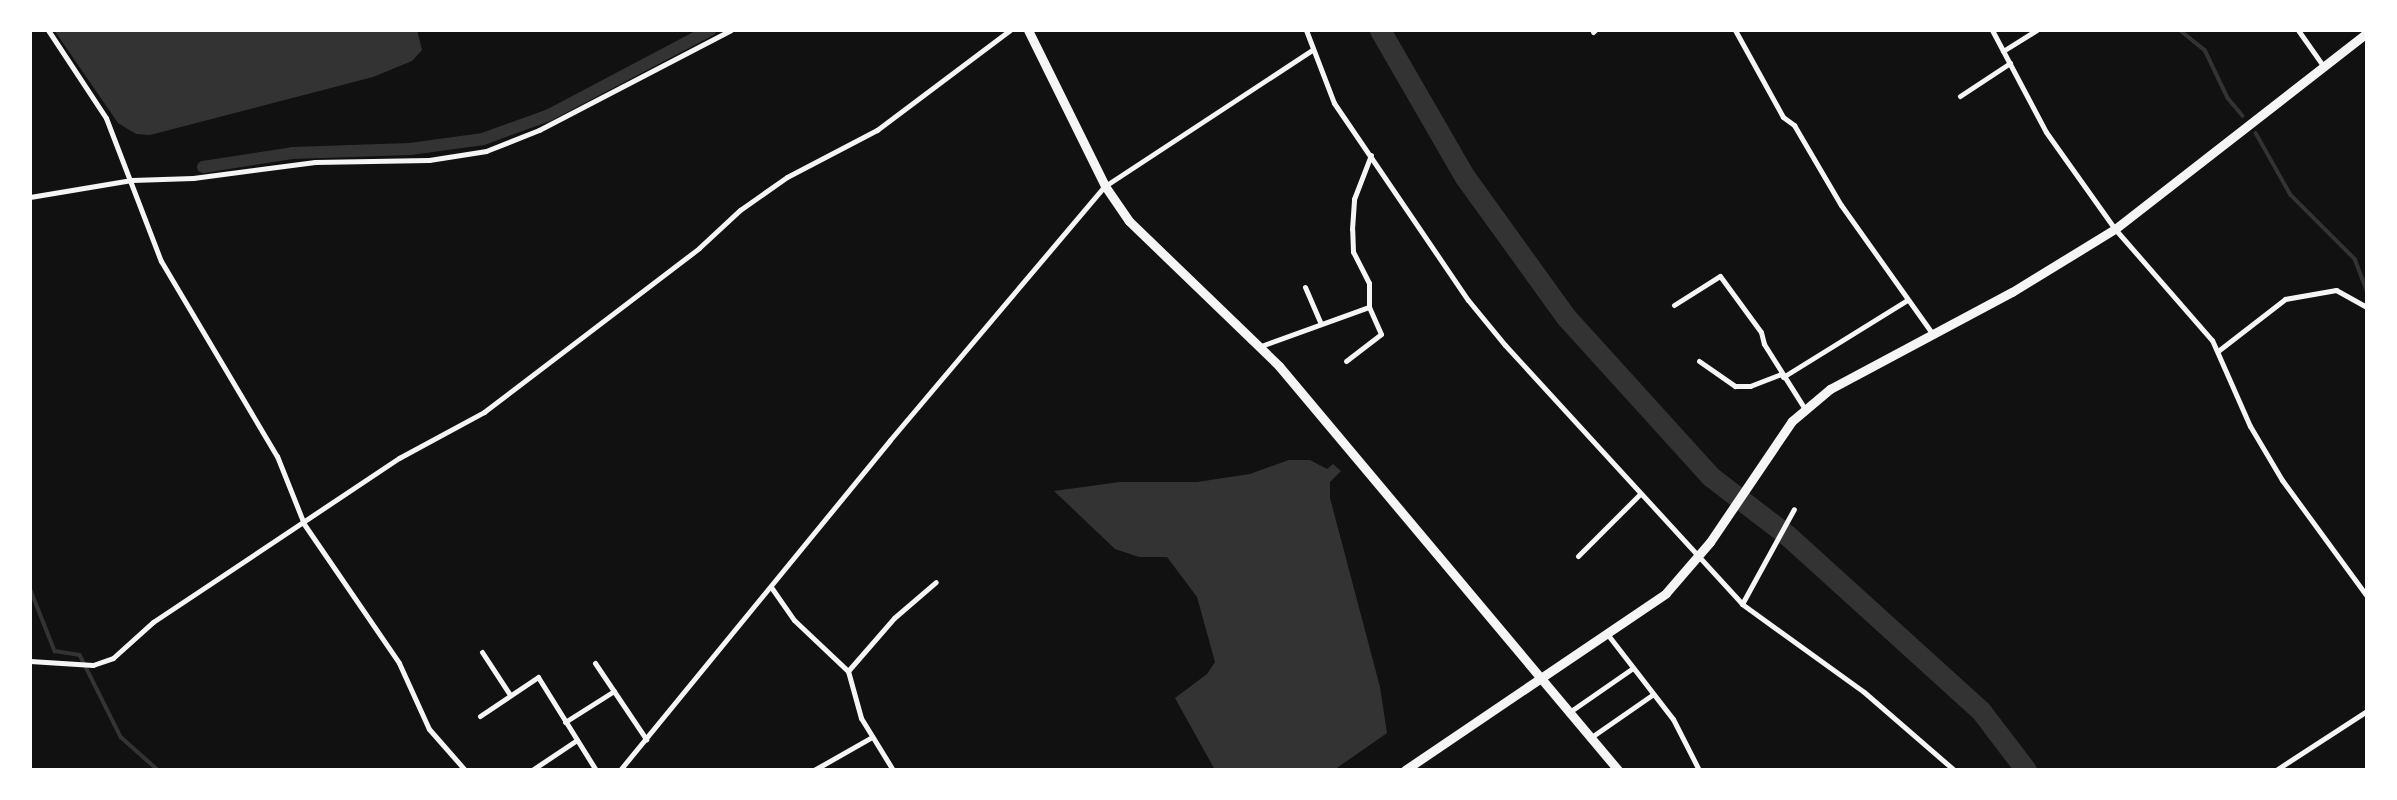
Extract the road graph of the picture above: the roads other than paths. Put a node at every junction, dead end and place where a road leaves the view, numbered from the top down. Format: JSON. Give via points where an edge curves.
{"nodes":[{"id":1,"x":48,"y":30,"type":"edge"},
{"id":2,"x":731,"y":30,"type":"edge"},
{"id":3,"x":1010,"y":30,"type":"edge"},
{"id":4,"x":1028,"y":30,"type":"edge"},
{"id":5,"x":1306,"y":30,"type":"edge"},
{"id":6,"x":1735,"y":30,"type":"edge"},
{"id":7,"x":1992,"y":30,"type":"edge"},
{"id":8,"x":2037,"y":30,"type":"edge"},
{"id":9,"x":2298,"y":30,"type":"edge"},
{"id":10,"x":2367,"y":33,"type":"edge"},
{"id":11,"x":1312,"y":50,"type":"junction"},
{"id":12,"x":2003,"y":51,"type":"junction"},
{"id":13,"x":2010,"y":64,"type":"junction"},
{"id":14,"x":2324,"y":67,"type":"junction"},
{"id":15,"x":1960,"y":96,"type":"dead end"},
{"id":16,"x":1371,"y":155,"type":"junction"},
{"id":17,"x":132,"y":180,"type":"junction"},
{"id":18,"x":1105,"y":186,"type":"junction"},
{"id":19,"x":30,"y":197,"type":"edge"},
{"id":20,"x":2115,"y":229,"type":"junction"},
{"id":21,"x":1305,"y":287,"type":"dead end"},
{"id":22,"x":1908,"y":300,"type":"junction"},
{"id":23,"x":1674,"y":304,"type":"dead end"},
{"id":24,"x":1369,"y":307,"type":"junction"},
{"id":25,"x":2367,"y":307,"type":"edge"},
{"id":26,"x":1321,"y":324,"type":"junction"},
{"id":27,"x":1932,"y":333,"type":"junction"},
{"id":28,"x":1261,"y":346,"type":"junction"},
{"id":29,"x":2218,"y":351,"type":"junction"},
{"id":30,"x":1699,"y":360,"type":"dead end"},
{"id":31,"x":1346,"y":361,"type":"dead end"},
{"id":32,"x":1783,"y":376,"type":"junction"},
{"id":33,"x":1805,"y":409,"type":"junction"},
{"id":34,"x":1640,"y":494,"type":"junction"},
{"id":35,"x":1794,"y":509,"type":"dead end"},
{"id":36,"x":304,"y":524,"type":"junction"},
{"id":37,"x":1578,"y":556,"type":"dead end"},
{"id":38,"x":1697,"y":559,"type":"junction"},
{"id":39,"x":936,"y":582,"type":"dead end"},
{"id":40,"x":771,"y":587,"type":"junction"},
{"id":41,"x":2367,"y":596,"type":"edge"},
{"id":42,"x":1742,"y":604,"type":"junction"},
{"id":43,"x":1608,"y":635,"type":"junction"},
{"id":44,"x":482,"y":652,"type":"dead end"},
{"id":45,"x":30,"y":661,"type":"edge"},
{"id":46,"x":595,"y":663,"type":"dead end"},
{"id":47,"x":1633,"y":668,"type":"junction"},
{"id":48,"x":848,"y":671,"type":"junction"},
{"id":49,"x":1541,"y":681,"type":"junction"},
{"id":50,"x":614,"y":691,"type":"junction"},
{"id":51,"x":510,"y":695,"type":"junction"},
{"id":52,"x":1652,"y":695,"type":"junction"},
{"id":53,"x":2367,"y":711,"type":"edge"},
{"id":54,"x":1568,"y":713,"type":"junction"},
{"id":55,"x":480,"y":716,"type":"dead end"},
{"id":56,"x":565,"y":722,"type":"junction"},
{"id":57,"x":872,"y":737,"type":"junction"},
{"id":58,"x":1590,"y":738,"type":"junction"},
{"id":59,"x":646,"y":739,"type":"junction"},
{"id":60,"x":577,"y":740,"type":"junction"},
{"id":61,"x":892,"y":768,"type":"edge"},
{"id":62,"x":465,"y":770,"type":"edge"},
{"id":63,"x":532,"y":770,"type":"edge"},
{"id":64,"x":596,"y":770,"type":"edge"},
{"id":65,"x":620,"y":770,"type":"edge"},
{"id":66,"x":814,"y":770,"type":"edge"},
{"id":67,"x":883,"y":770,"type":"edge"},
{"id":68,"x":1405,"y":770,"type":"edge"},
{"id":69,"x":1618,"y":770,"type":"edge"},
{"id":70,"x":1699,"y":770,"type":"edge"},
{"id":71,"x":1954,"y":770,"type":"edge"},
{"id":72,"x":2276,"y":770,"type":"edge"}],
"edges":[{"from":1,"to":17,"type":"street","via":[[106,118]]},
{"from":2,"to":17,"type":"street","via":[[539,130],[486,151],[429,160],[315,162],[193,178]]},
{"from":3,"to":36,"type":"street","via":[[877,130],[787,177],[740,210],[699,248],[484,412],[399,458]]},
{"from":4,"to":18,"type":"main road"},
{"from":5,"to":11,"type":"street"},
{"from":6,"to":22,"type":"street","via":[[1783,117],[1794,125],[1841,205]]},
{"from":7,"to":12,"type":"street"},
{"from":8,"to":12,"type":"street"},
{"from":9,"to":14,"type":"street"},
{"from":10,"to":14,"type":"main road"},
{"from":11,"to":16,"type":"street","via":[[1334,103]]},
{"from":11,"to":18,"type":"street"},
{"from":12,"to":13,"type":"street"},
{"from":13,"to":15,"type":"street"},
{"from":13,"to":20,"type":"street","via":[[2046,132]]},
{"from":14,"to":20,"type":"main road"},
{"from":16,"to":24,"type":"street","via":[[1354,199],[1352,229],[1353,253],[1369,283]]},
{"from":16,"to":34,"type":"street","via":[[1468,300]]},
{"from":17,"to":19,"type":"street"},
{"from":17,"to":36,"type":"street","via":[[160,261],[277,456]]},
{"from":18,"to":28,"type":"main road","via":[[1156,249]]},
{"from":18,"to":40,"type":"street"},
{"from":20,"to":27,"type":"main road","via":[[2012,292]]},
{"from":20,"to":29,"type":"street"},
{"from":21,"to":26,"type":"street"},
{"from":22,"to":27,"type":"street"},
{"from":22,"to":32,"type":"street"},
{"from":23,"to":32,"type":"street","via":[[1720,276],[1761,332]]},
{"from":24,"to":26,"type":"street"},
{"from":24,"to":31,"type":"street","via":[[1381,334]]},
{"from":25,"to":29,"type":"street","via":[[2336,290],[2285,299]]},
{"from":26,"to":28,"type":"street"},
{"from":27,"to":33,"type":"main road","via":[[1850,376]]},
{"from":28,"to":49,"type":"main road"},
{"from":29,"to":41,"type":"street","via":[[2250,426],[2282,480]]},
{"from":30,"to":32,"type":"street","via":[[1735,386]]},
{"from":32,"to":33,"type":"street"},
{"from":33,"to":38,"type":"main road"},
{"from":34,"to":37,"type":"street"},
{"from":34,"to":38,"type":"street"},
{"from":35,"to":42,"type":"street"},
{"from":36,"to":45,"type":"street","via":[[153,622],[113,658],[93,665]]},
{"from":36,"to":62,"type":"street","via":[[399,663],[429,729]]},
{"from":38,"to":42,"type":"street"},
{"from":38,"to":43,"type":"main road","via":[[1666,593]]},
{"from":39,"to":48,"type":"street","via":[[894,618]]},
{"from":40,"to":48,"type":"street","via":[[794,620]]},
{"from":40,"to":59,"type":"street"},
{"from":42,"to":71,"type":"street","via":[[1864,692]]},
{"from":43,"to":47,"type":"street"},
{"from":43,"to":49,"type":"main road"},
{"from":44,"to":51,"type":"street"},
{"from":46,"to":50,"type":"street"},
{"from":47,"to":52,"type":"street"},
{"from":47,"to":54,"type":"street"},
{"from":48,"to":57,"type":"street","via":[[853,699]]},
{"from":49,"to":54,"type":"main road"},
{"from":49,"to":68,"type":"main road"},
{"from":50,"to":56,"type":"street"},
{"from":50,"to":59,"type":"street"},
{"from":51,"to":55,"type":"street"},
{"from":51,"to":56,"type":"street","via":[[538,677]]},
{"from":52,"to":58,"type":"street"},
{"from":52,"to":70,"type":"street","via":[[1673,719]]},
{"from":53,"to":72,"type":"street"},
{"from":54,"to":58,"type":"main road"},
{"from":56,"to":60,"type":"street"},
{"from":57,"to":61,"type":"street"},
{"from":57,"to":66,"type":"street"},
{"from":58,"to":69,"type":"main road"},
{"from":59,"to":65,"type":"street"},
{"from":60,"to":63,"type":"street"},
{"from":60,"to":64,"type":"street"},
{"from":61,"to":67,"type":"street"}]}
